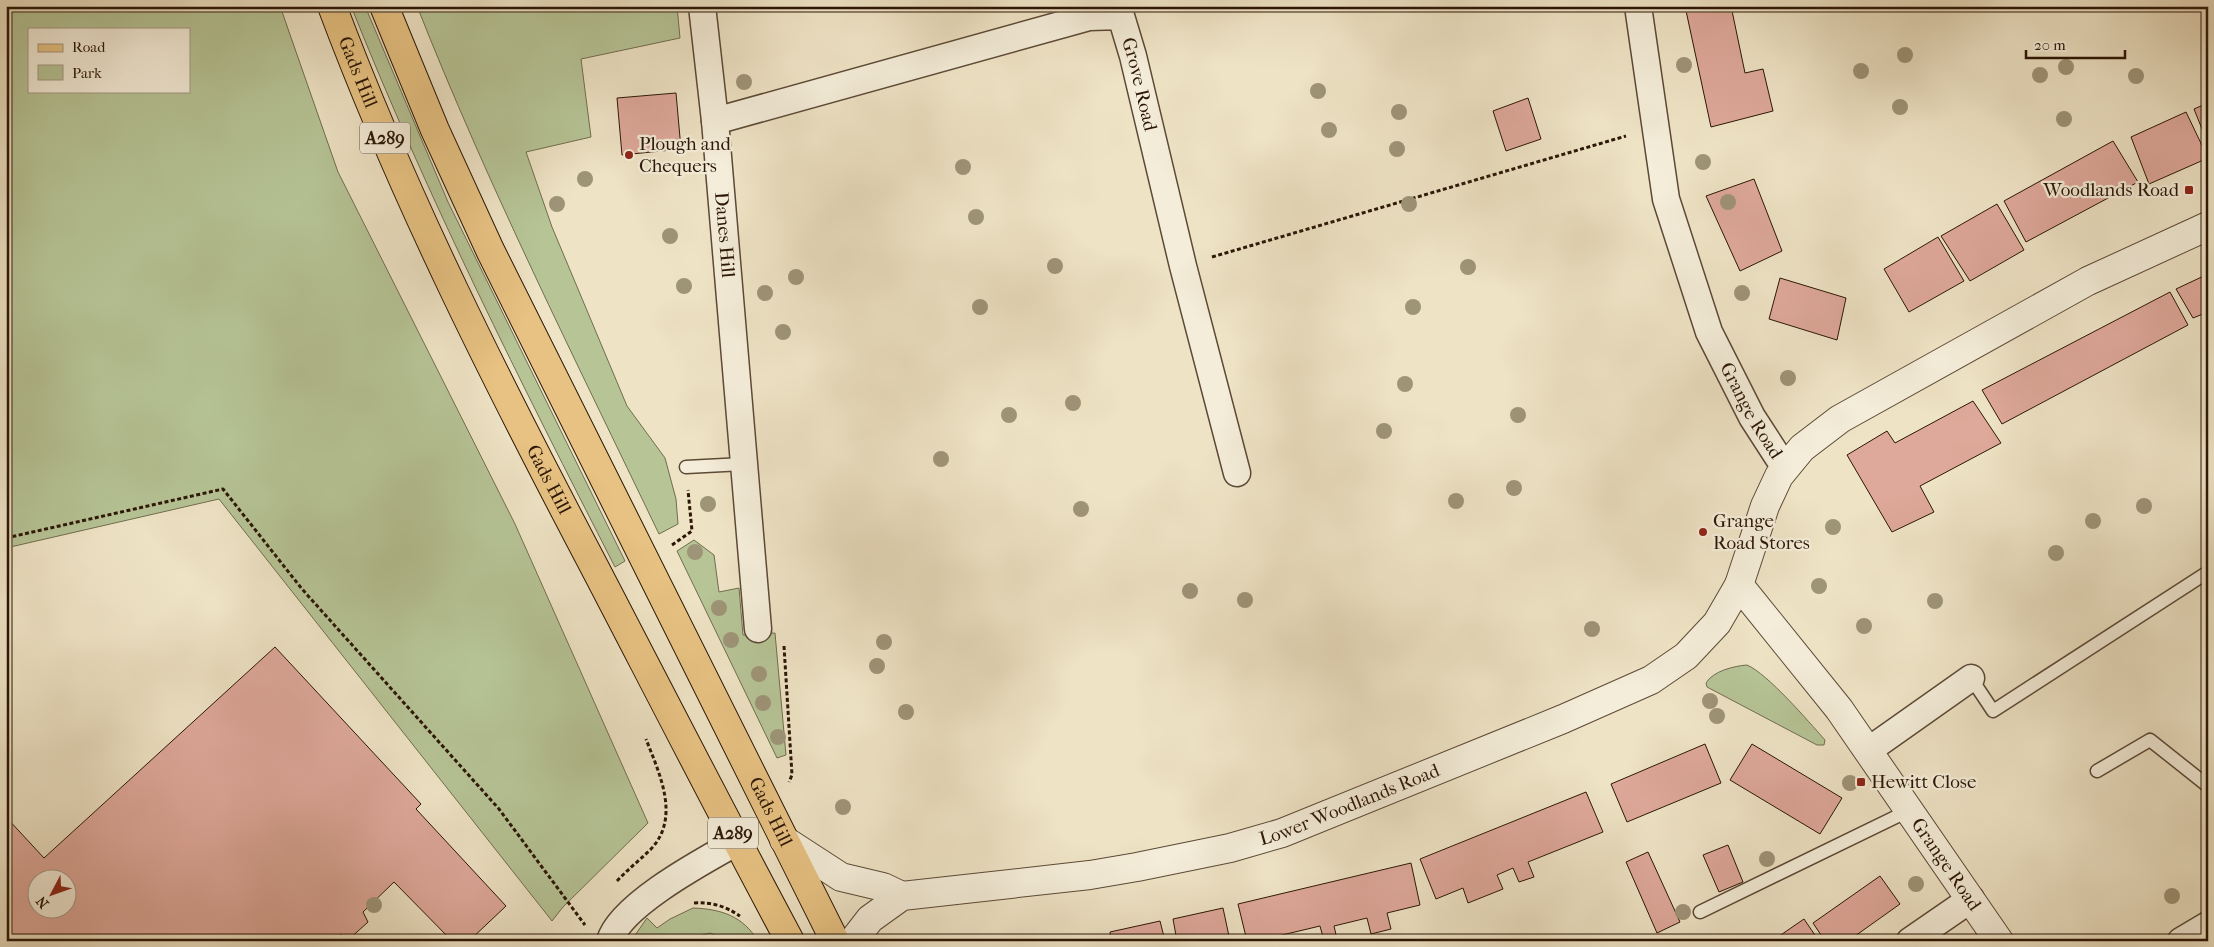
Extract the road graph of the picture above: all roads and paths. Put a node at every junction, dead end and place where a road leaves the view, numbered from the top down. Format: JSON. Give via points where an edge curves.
{"nodes":[{"id":1,"x":332,"y":6,"type":"edge"},
{"id":2,"x":384,"y":6,"type":"edge"},
{"id":3,"x":702,"y":6,"type":"edge"},
{"id":4,"x":1638,"y":6,"type":"edge"},
{"id":5,"x":715,"y":121,"type":"junction"},
{"id":6,"x":1656,"y":127,"type":"junction"},
{"id":7,"x":2208,"y":226,"type":"edge"},
{"id":8,"x":1183,"y":266,"type":"junction"},
{"id":9,"x":743,"y":464,"type":"junction"},
{"id":10,"x":686,"y":467,"type":"joint"},
{"id":11,"x":1785,"y":468,"type":"junction"},
{"id":12,"x":1237,"y":473,"type":"dead end"},
{"id":13,"x":6,"y":538,"type":"edge"},
{"id":14,"x":668,"y":548,"type":"dead end"},
{"id":15,"x":2208,"y":572,"type":"edge"},
{"id":16,"x":1739,"y":585,"type":"junction"},
{"id":17,"x":758,"y":630,"type":"dead end"},
{"id":18,"x":784,"y":641,"type":"dead end"},
{"id":19,"x":1971,"y":678,"type":"joint"},
{"id":20,"x":1869,"y":750,"type":"junction"},
{"id":21,"x":2097,"y":771,"type":"dead end"},
{"id":22,"x":2208,"y":786,"type":"edge"},
{"id":23,"x":664,"y":788,"type":"dead end"},
{"id":24,"x":786,"y":789,"type":"dead end"},
{"id":25,"x":1910,"y":810,"type":"junction"},
{"id":26,"x":784,"y":840,"type":"junction"},
{"id":27,"x":737,"y":842,"type":"junction"},
{"id":28,"x":652,"y":848,"type":"dead end"},
{"id":29,"x":902,"y":896,"type":"junction"},
{"id":30,"x":1971,"y":899,"type":"junction"},
{"id":31,"x":686,"y":906,"type":"dead end"},
{"id":32,"x":1700,"y":912,"type":"dead end"},
{"id":33,"x":742,"y":916,"type":"dead end"},
{"id":34,"x":585,"y":925,"type":"dead end"},
{"id":35,"x":2208,"y":926,"type":"edge"},
{"id":36,"x":610,"y":941,"type":"edge"},
{"id":37,"x":790,"y":941,"type":"edge"},
{"id":38,"x":836,"y":941,"type":"edge"},
{"id":39,"x":853,"y":941,"type":"edge"},
{"id":40,"x":1910,"y":941,"type":"edge"},
{"id":41,"x":1999,"y":941,"type":"edge"},
{"id":42,"x":2181,"y":941,"type":"edge"}],
"edges":[{"from":1,"to":27,"type":"main road","name":"Gads Hill","number":"A289","via":[[443,269],[538,460]]},
{"from":2,"to":26,"type":"main road","name":"Gads Hill","number":"A289","via":[[435,130],[490,250]]},
{"from":3,"to":5,"type":"street","name":"Danes Hill"},
{"from":4,"to":6,"type":"street","name":"Grange Road"},
{"from":5,"to":8,"type":"street","name":"Grove Road","via":[[1089,17],[1121,16]]},
{"from":5,"to":9,"type":"street","name":"Danes Hill"},
{"from":6,"to":8,"type":"path"},
{"from":6,"to":11,"type":"street","name":"Grange Road","via":[[1666,199],[1710,332],[1752,417]]},
{"from":7,"to":11,"type":"street","via":[[2088,281],[1840,419],[1802,448]]},
{"from":8,"to":12,"type":"street","name":"Grove Road"},
{"from":9,"to":10,"type":"lane"},
{"from":9,"to":17,"type":"street","name":"Danes Hill"},
{"from":10,"to":14,"type":"path","via":[[692,531]]},
{"from":11,"to":16,"type":"street","name":"Grange Road","via":[[1765,506]]},
{"from":13,"to":34,"type":"path","via":[[223,489],[302,589],[499,809]]},
{"from":15,"to":19,"type":"lane","via":[[1993,711]]},
{"from":16,"to":20,"type":"street","name":"Grange Road"},
{"from":16,"to":29,"type":"street","name":"Lower Woodlands Road","via":[[1709,632],[1686,656],[1651,680],[1282,833],[1230,848],[1137,867]]},
{"from":18,"to":24,"type":"path","via":[[792,775]]},
{"from":19,"to":20,"type":"street"},
{"from":20,"to":25,"type":"street","name":"Grange Road"},
{"from":21,"to":22,"type":"lane","via":[[2150,740]]},
{"from":23,"to":28,"type":"path","via":[[667,810],[662,830]]},
{"from":25,"to":30,"type":"street","name":"Grange Road"},
{"from":25,"to":32,"type":"lane"},
{"from":26,"to":29,"type":"street","name":"Lower Woodlands Road","via":[[841,877],[883,887]]},
{"from":26,"to":38,"type":"main road","name":"Gads Hill","number":"A289"},
{"from":27,"to":36,"type":"street","via":[[646,898],[623,918]]},
{"from":27,"to":37,"type":"main road","name":"Gads Hill","number":"A289"},
{"from":29,"to":39,"type":"street","name":"Lower Woodlands Road","via":[[870,919]]},
{"from":30,"to":40,"type":"street"},
{"from":30,"to":41,"type":"street","name":"Grange Road"},
{"from":31,"to":33,"type":"path","via":[[709,902]]},
{"from":35,"to":42,"type":"street"}]}
